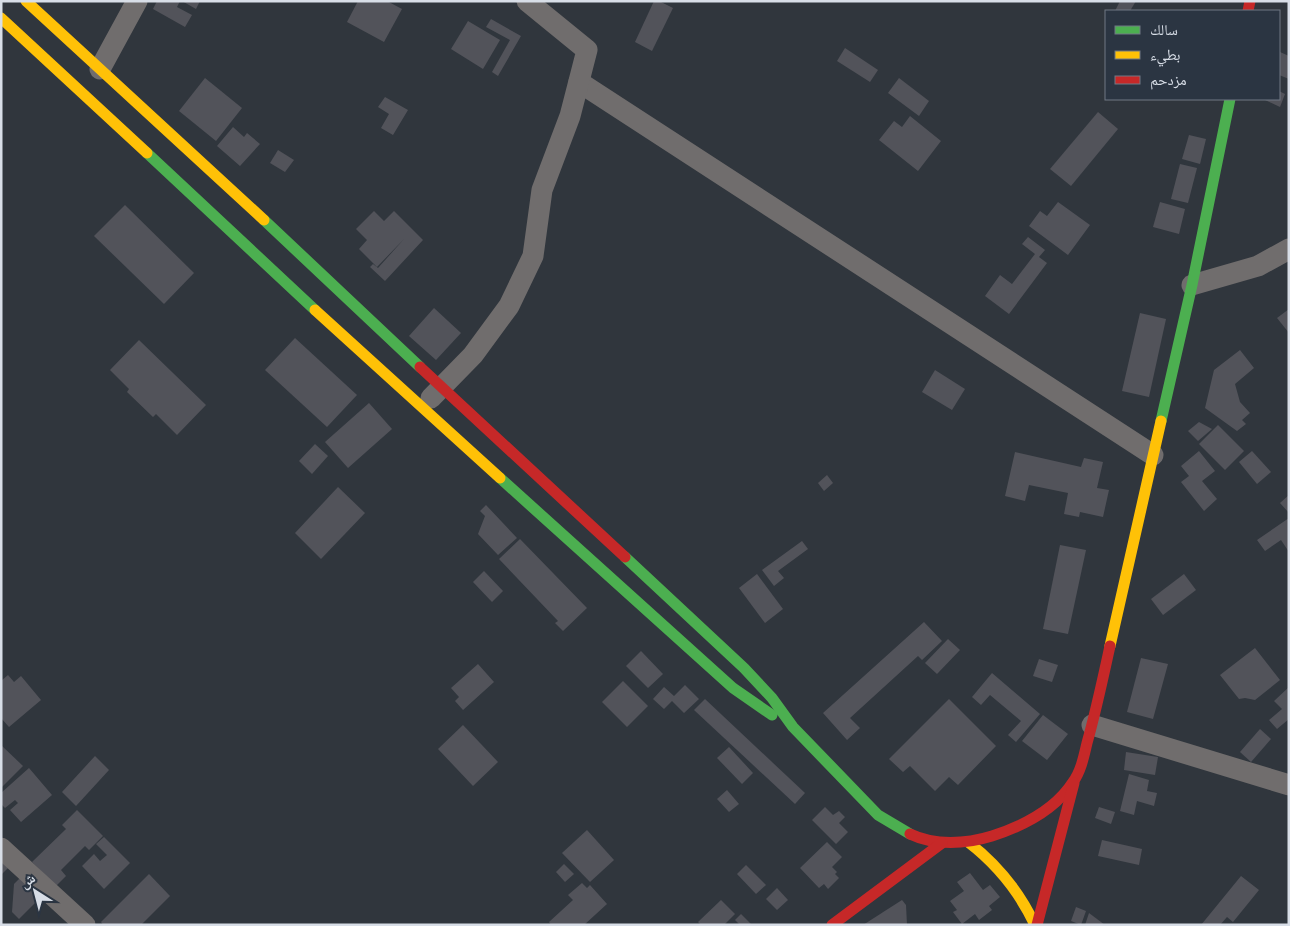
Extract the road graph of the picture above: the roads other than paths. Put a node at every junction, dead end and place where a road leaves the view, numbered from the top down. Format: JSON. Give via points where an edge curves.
{"nodes":[{"id":1,"x":26,"y":1,"type":"edge"},
{"id":2,"x":137,"y":1,"type":"edge"},
{"id":3,"x":527,"y":1,"type":"edge"},
{"id":4,"x":1,"y":18,"type":"edge"},
{"id":5,"x":100,"y":69,"type":"junction"},
{"id":6,"x":579,"y":82,"type":"junction"},
{"id":7,"x":1230,"y":100,"type":"edge"},
{"id":8,"x":1289,"y":249,"type":"edge"},
{"id":9,"x":1192,"y":285,"type":"junction"},
{"id":10,"x":441,"y":387,"type":"junction"},
{"id":11,"x":422,"y":407,"type":"junction"},
{"id":12,"x":1153,"y":455,"type":"junction"},
{"id":13,"x":1092,"y":725,"type":"junction"},
{"id":14,"x":793,"y":727,"type":"junction"},
{"id":15,"x":1074,"y":782,"type":"junction"},
{"id":16,"x":1289,"y":785,"type":"edge"},
{"id":17,"x":968,"y":842,"type":"junction"},
{"id":18,"x":942,"y":843,"type":"junction"},
{"id":19,"x":1,"y":848,"type":"edge"},
{"id":20,"x":85,"y":925,"type":"edge"},
{"id":21,"x":832,"y":925,"type":"edge"},
{"id":22,"x":1036,"y":925,"type":"edge"}],
"edges":[{"from":1,"to":5,"type":"main road"},
{"from":2,"to":5,"type":"street"},
{"from":3,"to":6,"type":"street","via":[[587,50]]},
{"from":4,"to":11,"type":"main road"},
{"from":5,"to":10,"type":"main road"},
{"from":6,"to":10,"type":"street","via":[[570,116],[542,190],[533,256],[509,306],[473,355]]},
{"from":6,"to":12,"type":"street"},
{"from":7,"to":9,"type":"main road"},
{"from":8,"to":9,"type":"street","via":[[1258,266]]},
{"from":9,"to":12,"type":"main road"},
{"from":10,"to":11,"type":"street"},
{"from":10,"to":14,"type":"main road","via":[[744,668]]},
{"from":11,"to":14,"type":"main road","via":[[733,688]]},
{"from":12,"to":13,"type":"main road"},
{"from":13,"to":15,"type":"main road"},
{"from":13,"to":16,"type":"street"},
{"from":14,"to":18,"type":"main road","via":[[878,815],[907,834]]},
{"from":15,"to":17,"type":"main road","via":[[1052,805],[1026,822]]},
{"from":15,"to":22,"type":"main road"},
{"from":17,"to":18,"type":"main road"},
{"from":17,"to":22,"type":"main road","via":[[1009,879]]},
{"from":18,"to":21,"type":"main road"},
{"from":19,"to":20,"type":"street"}]}
